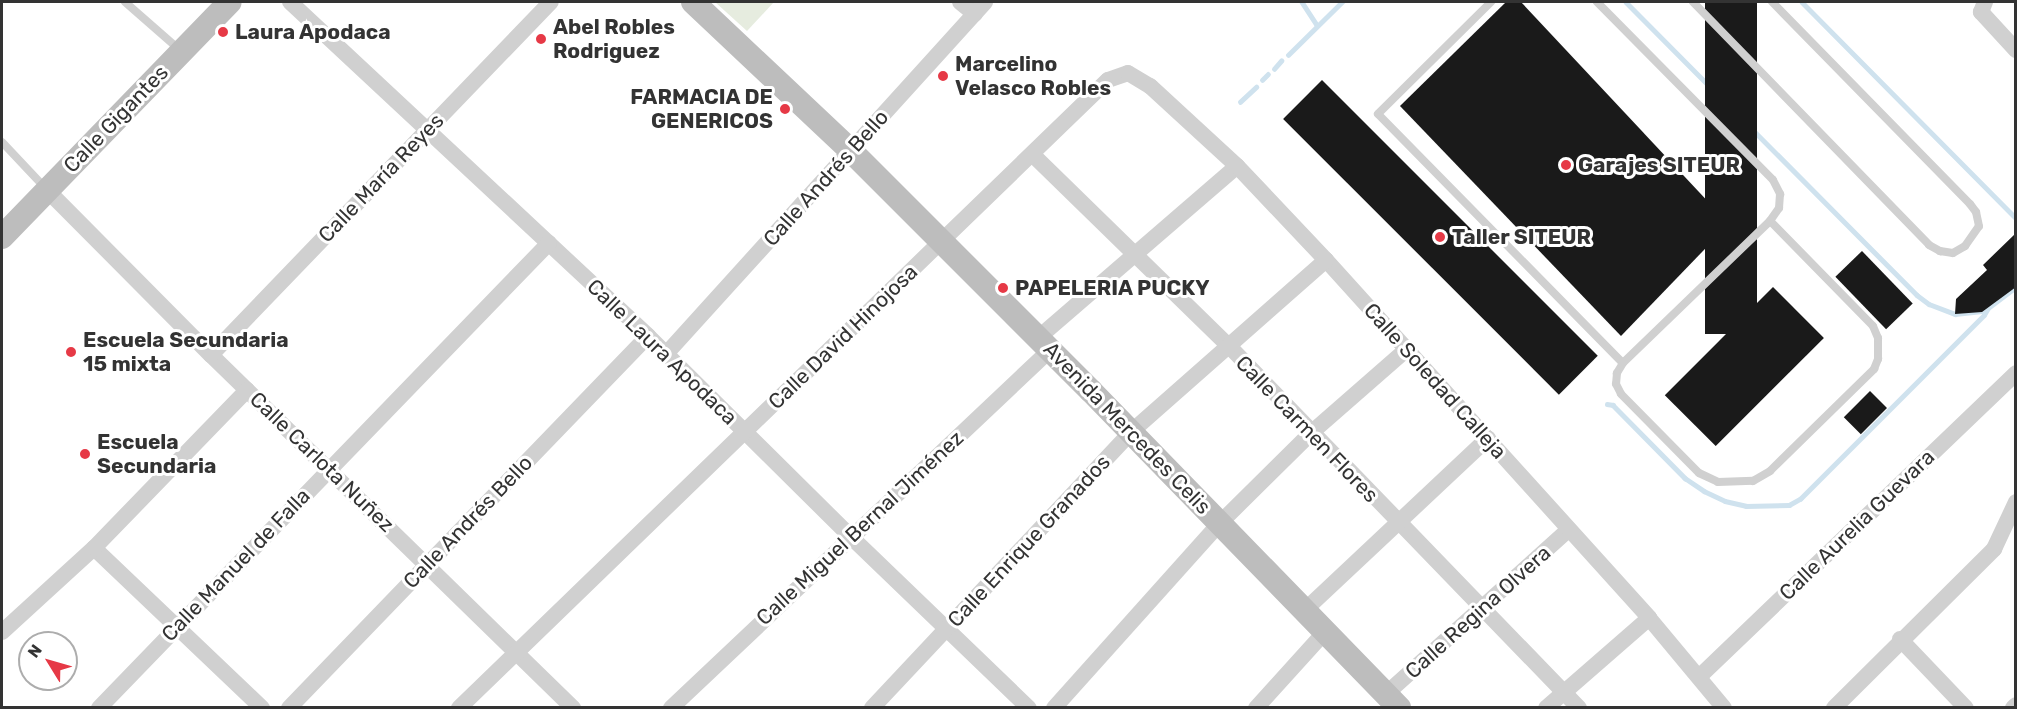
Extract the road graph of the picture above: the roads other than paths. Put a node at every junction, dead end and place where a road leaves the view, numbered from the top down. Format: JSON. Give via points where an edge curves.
{"nodes":[{"id":1,"x":125,"y":2,"type":"edge"},
{"id":2,"x":230,"y":2,"type":"edge"},
{"id":3,"x":290,"y":2,"type":"edge"},
{"id":4,"x":551,"y":2,"type":"edge"},
{"id":5,"x":693,"y":2,"type":"edge"},
{"id":6,"x":960,"y":2,"type":"edge"},
{"id":7,"x":1491,"y":2,"type":"edge"},
{"id":8,"x":1597,"y":2,"type":"edge"},
{"id":9,"x":1693,"y":2,"type":"edge"},
{"id":10,"x":1772,"y":2,"type":"edge"},
{"id":11,"x":1985,"y":2,"type":"edge"},
{"id":12,"x":980,"y":8,"type":"edge"},
{"id":13,"x":2016,"y":50,"type":"edge"},
{"id":14,"x":181,"y":52,"type":"junction"},
{"id":15,"x":1128,"y":73,"type":"joint"},
{"id":16,"x":429,"y":130,"type":"junction"},
{"id":17,"x":2,"y":142,"type":"edge"},
{"id":18,"x":851,"y":151,"type":"junction"},
{"id":19,"x":1032,"y":154,"type":"junction"},
{"id":20,"x":1237,"y":166,"type":"junction"},
{"id":21,"x":47,"y":190,"type":"junction"},
{"id":22,"x":1770,"y":221,"type":"junction"},
{"id":23,"x":2,"y":237,"type":"edge"},
{"id":24,"x":942,"y":241,"type":"junction"},
{"id":25,"x":549,"y":243,"type":"junction"},
{"id":26,"x":1135,"y":254,"type":"junction"},
{"id":27,"x":1326,"y":260,"type":"junction"},
{"id":28,"x":648,"y":336,"type":"junction"},
{"id":29,"x":1044,"y":344,"type":"junction"},
{"id":30,"x":1228,"y":345,"type":"junction"},
{"id":31,"x":1407,"y":349,"type":"junction"},
{"id":32,"x":666,"y":354,"type":"junction"},
{"id":33,"x":211,"y":355,"type":"junction"},
{"id":34,"x":1623,"y":363,"type":"junction"},
{"id":35,"x":2016,"y":373,"type":"edge"},
{"id":36,"x":247,"y":390,"type":"junction"},
{"id":37,"x":745,"y":432,"type":"junction"},
{"id":38,"x":1131,"y":432,"type":"junction"},
{"id":39,"x":1311,"y":433,"type":"junction"},
{"id":40,"x":1488,"y":438,"type":"junction"},
{"id":41,"x":328,"y":470,"type":"junction"},
{"id":42,"x":2016,"y":502,"type":"edge"},
{"id":43,"x":1220,"y":523,"type":"junction"},
{"id":44,"x":1397,"y":523,"type":"junction"},
{"id":45,"x":1569,"y":530,"type":"junction"},
{"id":46,"x":850,"y":536,"type":"junction"},
{"id":47,"x":94,"y":548,"type":"junction"},
{"id":48,"x":426,"y":565,"type":"junction"},
{"id":49,"x":1482,"y":608,"type":"junction"},
{"id":50,"x":1305,"y":610,"type":"junction"},
{"id":51,"x":1649,"y":618,"type":"junction"},
{"id":52,"x":177,"y":626,"type":"junction"},
{"id":53,"x":947,"y":628,"type":"junction"},
{"id":54,"x":2,"y":632,"type":"edge"},
{"id":55,"x":1325,"y":632,"type":"junction"},
{"id":56,"x":1900,"y":639,"type":"junction"},
{"id":57,"x":516,"y":652,"type":"junction"},
{"id":58,"x":1699,"y":677,"type":"junction"},
{"id":59,"x":1564,"y":692,"type":"junction"},
{"id":60,"x":1393,"y":701,"type":"edge"},
{"id":61,"x":99,"y":708,"type":"edge"},
{"id":62,"x":262,"y":708,"type":"edge"},
{"id":63,"x":289,"y":708,"type":"edge"},
{"id":64,"x":459,"y":708,"type":"edge"},
{"id":65,"x":573,"y":708,"type":"edge"},
{"id":66,"x":671,"y":708,"type":"edge"},
{"id":67,"x":873,"y":708,"type":"edge"},
{"id":68,"x":1029,"y":708,"type":"edge"},
{"id":69,"x":1054,"y":708,"type":"edge"},
{"id":70,"x":1256,"y":708,"type":"edge"},
{"id":71,"x":1546,"y":708,"type":"edge"},
{"id":72,"x":1579,"y":708,"type":"edge"},
{"id":73,"x":1724,"y":708,"type":"edge"},
{"id":74,"x":1834,"y":708,"type":"edge"},
{"id":75,"x":1966,"y":708,"type":"edge"}],
"edges":[{"from":1,"to":14,"type":"lane"},
{"from":2,"to":14,"type":"main road","name":"Calle Gigantes"},
{"from":3,"to":16,"type":"street","name":"Calle Laura Apodaca"},
{"from":4,"to":16,"type":"street","name":"Calle María Reyes"},
{"from":5,"to":18,"type":"main road","name":"Avenida Mercedes Celis"},
{"from":6,"to":12,"type":"street"},
{"from":7,"to":34,"type":"lane","via":[[1378,114]]},
{"from":8,"to":22,"type":"lane","via":[[1773,180],[1780,194],[1779,208]]},
{"from":9,"to":10,"type":"lane","via":[[1929,245],[1953,253],[1965,246],[1978,225],[1970,204]]},
{"from":11,"to":13,"type":"street","via":[[1981,12]]},
{"from":12,"to":18,"type":"street","name":"Calle Andrés Bello"},
{"from":14,"to":21,"type":"main road","name":"Calle Gigantes"},
{"from":15,"to":19,"type":"street","name":"Calle David Hinojosa","via":[[1108,80]]},
{"from":15,"to":20,"type":"street","name":"Calle Soledad Calleja","via":[[1150,87]]},
{"from":16,"to":25,"type":"street","name":"Calle Laura Apodaca"},
{"from":16,"to":33,"type":"street","name":"Calle María Reyes"},
{"from":17,"to":21,"type":"lane"},
{"from":18,"to":24,"type":"main road","name":"Avenida Mercedes Celis"},
{"from":18,"to":32,"type":"street","name":"Calle Andrés Bello"},
{"from":19,"to":24,"type":"street","name":"Calle David Hinojosa"},
{"from":19,"to":26,"type":"street","name":"Calle Carmen Flores"},
{"from":20,"to":26,"type":"street","name":"Calle Miguel Bernal Jiménez"},
{"from":20,"to":27,"type":"street","name":"Calle Soledad Calleja"},
{"from":21,"to":23,"type":"main road","name":"Calle Gigantes"},
{"from":21,"to":33,"type":"street","name":"Calle Carlota Nuñez"},
{"from":22,"to":34,"type":"lane"},
{"from":22,"to":34,"type":"lane","via":[[1873,326],[1878,349],[1874,369],[1770,471],[1753,481],[1736,483],[1718,482],[1699,473],[1621,394],[1616,384]]},
{"from":24,"to":29,"type":"main road","name":"Avenida Mercedes Celis"},
{"from":24,"to":37,"type":"street","name":"Calle David Hinojosa"},
{"from":25,"to":28,"type":"street","name":"Calle Laura Apodaca"},
{"from":25,"to":41,"type":"street","name":"Calle Manuel de Falla"},
{"from":26,"to":29,"type":"street","name":"Calle Miguel Bernal Jiménez"},
{"from":26,"to":30,"type":"street","name":"Calle Carmen Flores"},
{"from":27,"to":30,"type":"street","name":"Calle Enrique Granados"},
{"from":27,"to":31,"type":"street","name":"Calle Soledad Calleja"},
{"from":28,"to":32,"type":"street","name":"Calle Laura Apodaca"},
{"from":28,"to":48,"type":"street","name":"Calle Andrés Bello"},
{"from":29,"to":38,"type":"main road","name":"Avenida Mercedes Celis"},
{"from":29,"to":46,"type":"street","name":"Calle Miguel Bernal Jiménez"},
{"from":30,"to":38,"type":"street","name":"Calle Enrique Granados"},
{"from":30,"to":39,"type":"street","name":"Calle Carmen Flores"},
{"from":31,"to":39,"type":"street"},
{"from":31,"to":40,"type":"street","name":"Calle Soledad Calleja"},
{"from":32,"to":37,"type":"street","name":"Calle Laura Apodaca"},
{"from":33,"to":36,"type":"street","name":"Calle Carlota Nuñez"},
{"from":35,"to":58,"type":"street","name":"Calle Aurelia Guevara"},
{"from":36,"to":41,"type":"street","name":"Calle Carlota Nuñez"},
{"from":36,"to":47,"type":"street"},
{"from":37,"to":46,"type":"street","name":"Calle Laura Apodaca"},
{"from":37,"to":57,"type":"street","name":"Calle David Hinojosa"},
{"from":38,"to":43,"type":"main road","name":"Avenida Mercedes Celis"},
{"from":38,"to":53,"type":"street","name":"Calle Enrique Granados"},
{"from":39,"to":43,"type":"street"},
{"from":39,"to":44,"type":"street","name":"Calle Carmen Flores"},
{"from":40,"to":44,"type":"street"},
{"from":40,"to":45,"type":"street","name":"Calle Soledad Calleja"},
{"from":41,"to":48,"type":"street","name":"Calle Carlota Nuñez"},
{"from":41,"to":52,"type":"street","name":"Calle Manuel de Falla"},
{"from":42,"to":56,"type":"street","via":[[1994,549]]},
{"from":43,"to":50,"type":"main road","name":"Avenida Mercedes Celis"},
{"from":43,"to":69,"type":"street"},
{"from":44,"to":49,"type":"street","name":"Calle Carmen Flores"},
{"from":44,"to":50,"type":"street"},
{"from":45,"to":49,"type":"street","name":"Calle Regina Olvera"},
{"from":45,"to":51,"type":"street","name":"Calle Soledad Calleja"},
{"from":46,"to":53,"type":"street","name":"Calle Laura Apodaca"},
{"from":46,"to":66,"type":"street","name":"Calle Miguel Bernal Jiménez"},
{"from":47,"to":52,"type":"street"},
{"from":47,"to":54,"type":"street"},
{"from":48,"to":57,"type":"street","name":"Calle Carlota Nuñez"},
{"from":48,"to":63,"type":"street","name":"Calle Andrés Bello"},
{"from":49,"to":59,"type":"street","name":"Calle Carmen Flores"},
{"from":49,"to":60,"type":"street","name":"Calle Regina Olvera"},
{"from":50,"to":55,"type":"main road","name":"Avenida Mercedes Celis"},
{"from":51,"to":58,"type":"street","name":"Calle Soledad Calleja"},
{"from":51,"to":59,"type":"street"},
{"from":52,"to":61,"type":"street","name":"Calle Manuel de Falla"},
{"from":52,"to":62,"type":"street"},
{"from":53,"to":67,"type":"street","name":"Calle Enrique Granados"},
{"from":53,"to":68,"type":"street","name":"Calle Laura Apodaca"},
{"from":55,"to":60,"type":"main road","name":"Avenida Mercedes Celis"},
{"from":55,"to":70,"type":"street"},
{"from":56,"to":74,"type":"street"},
{"from":56,"to":75,"type":"street"},
{"from":57,"to":64,"type":"street","name":"Calle David Hinojosa"},
{"from":57,"to":65,"type":"street","name":"Calle Carlota Nuñez"},
{"from":58,"to":73,"type":"street","name":"Calle Soledad Calleja"},
{"from":59,"to":71,"type":"street"},
{"from":59,"to":72,"type":"street","name":"Calle Carmen Flores"}]}
